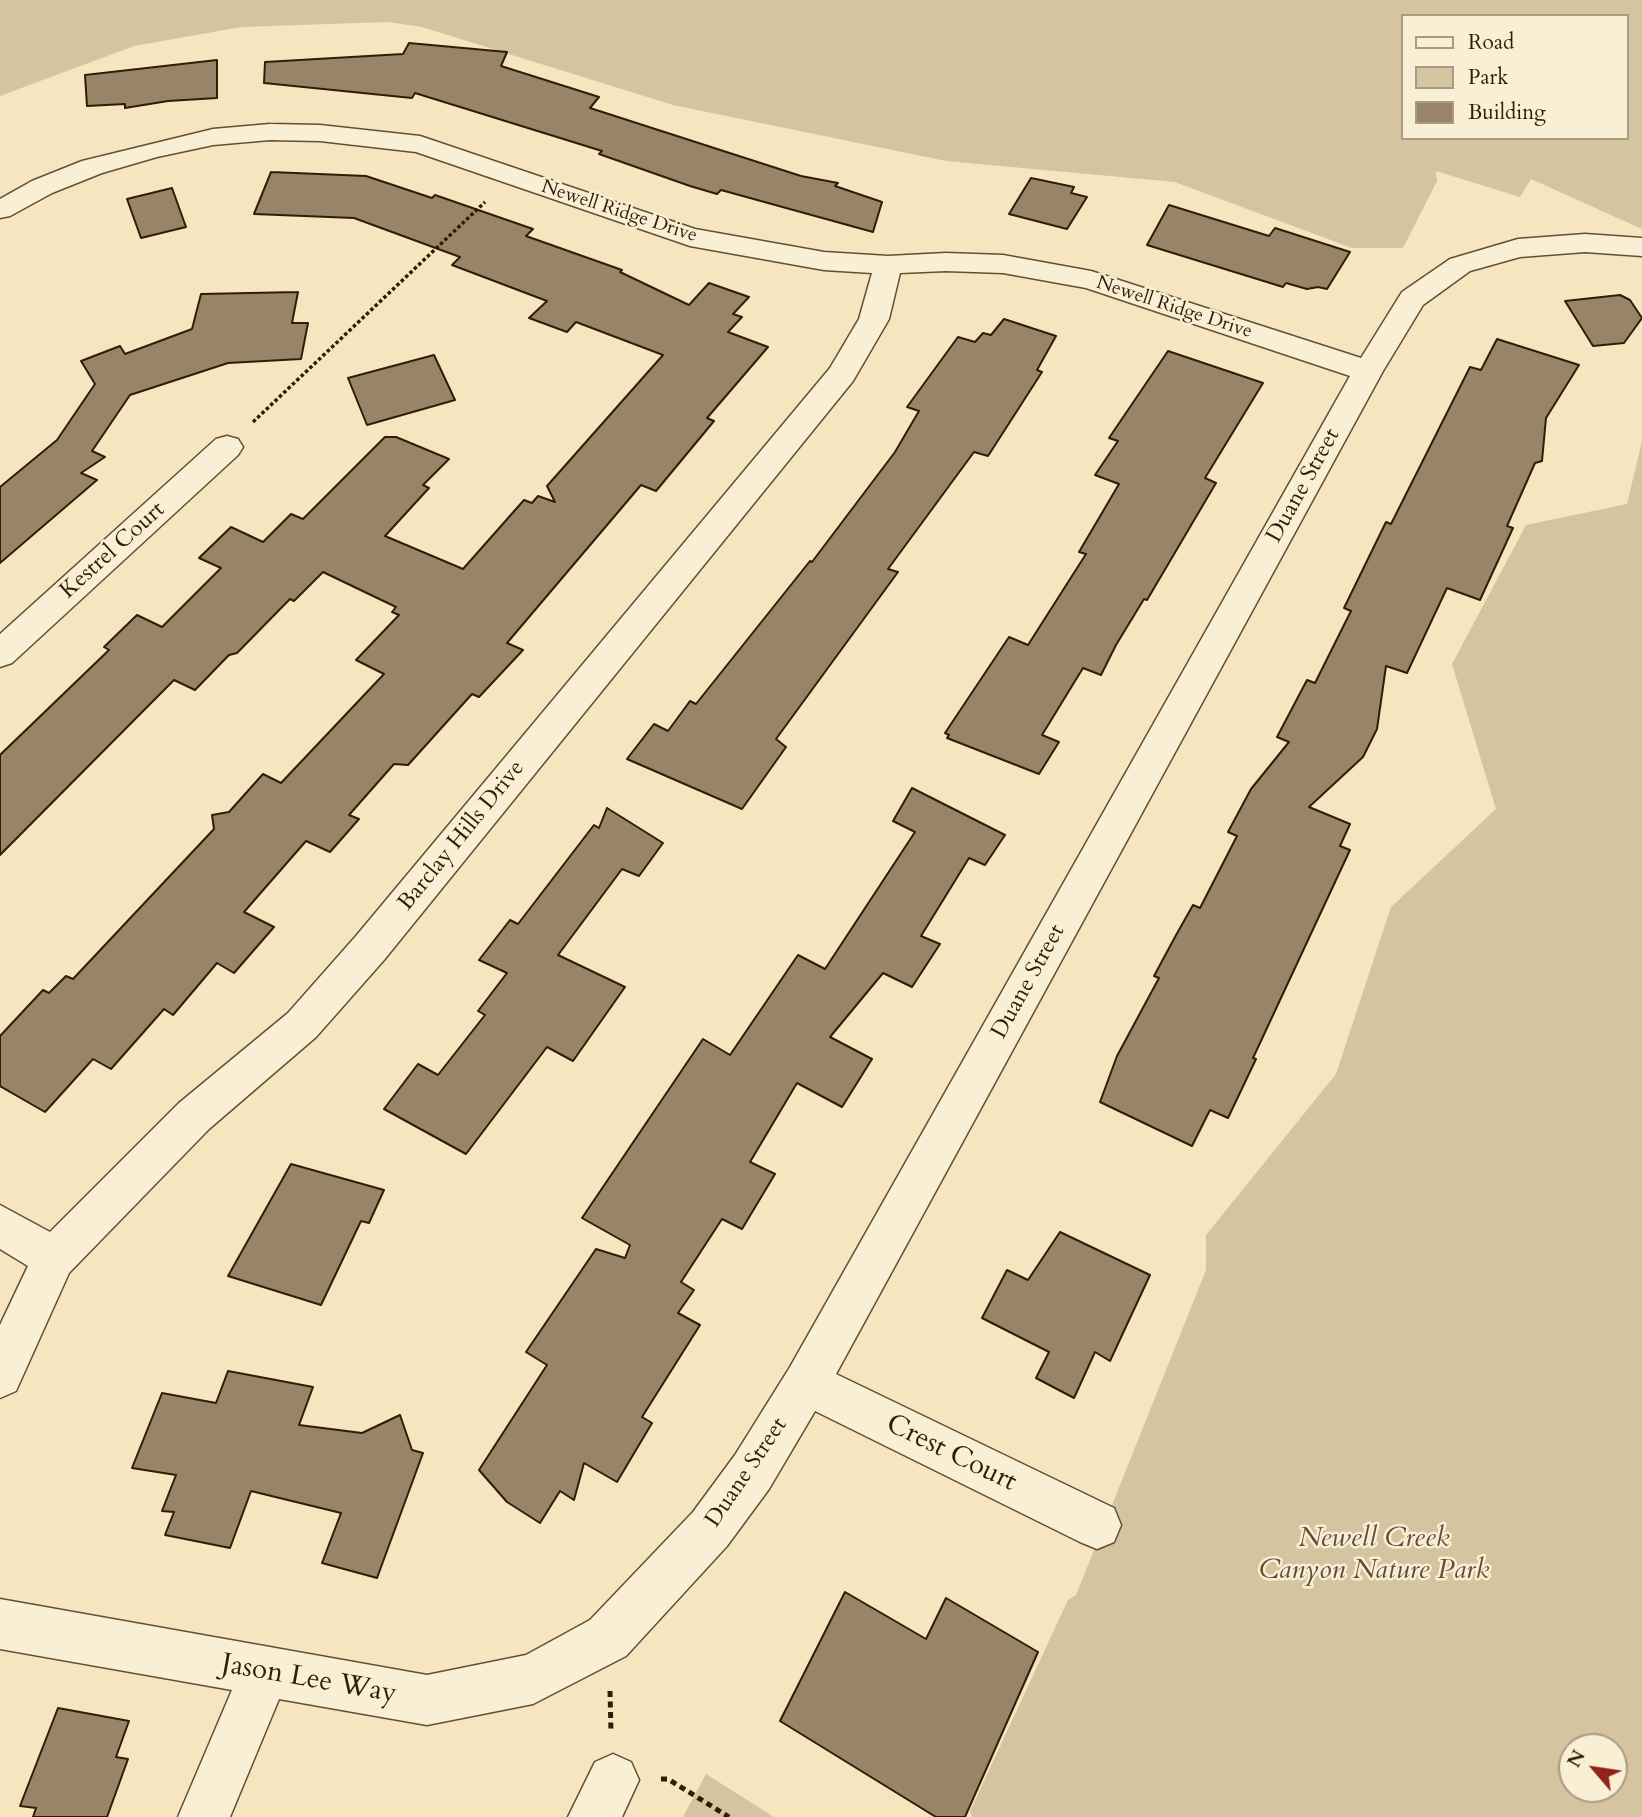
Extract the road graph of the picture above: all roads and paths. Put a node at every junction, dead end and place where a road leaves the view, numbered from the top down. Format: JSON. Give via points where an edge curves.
{"nodes":[{"id":1,"x":478,"y":209,"type":"dead end"},
{"id":2,"x":0,"y":210,"type":"edge"},
{"id":3,"x":1642,"y":247,"type":"edge"},
{"id":4,"x":888,"y":265,"type":"junction"},
{"id":5,"x":1368,"y":371,"type":"junction"},
{"id":6,"x":227,"y":447,"type":"joint"},
{"id":7,"x":0,"y":654,"type":"edge"},
{"id":8,"x":0,"y":1225,"type":"edge"},
{"id":9,"x":54,"y":1258,"type":"junction"},
{"id":10,"x":0,"y":1375,"type":"edge"},
{"id":11,"x":806,"y":1383,"type":"junction"},
{"id":12,"x":1097,"y":1525,"type":"dead end"},
{"id":13,"x":0,"y":1624,"type":"edge"},
{"id":14,"x":608,"y":1638,"type":"junction"},
{"id":15,"x":265,"y":1673,"type":"junction"},
{"id":16,"x":603,"y":1799,"type":"edge"},
{"id":17,"x":204,"y":1817,"type":"edge"},
{"id":18,"x":729,"y":1817,"type":"edge"}],
"edges":[{"from":1,"to":6,"type":"path"},
{"from":2,"to":4,"type":"street","name":"Newell Ridge Drive","via":[[42,187],[152,149],[213,137],[320,132],[420,144],[690,237],[824,261]]},
{"from":3,"to":5,"type":"street","name":"Duane Street","via":[[1585,243],[1518,247],[1460,265],[1412,299]]},
{"from":4,"to":5,"type":"street","name":"Newell Ridge Drive","via":[[1003,264],[1091,281]]},
{"from":4,"to":9,"type":"street","name":"Barclay Hills Drive","via":[[874,319],[842,374],[370,948],[302,1025],[194,1116]]},
{"from":5,"to":11,"type":"street","name":"Duane Street"},
{"from":6,"to":7,"type":"street","name":"Kestrel Court"},
{"from":8,"to":9,"type":"street"},
{"from":9,"to":10,"type":"street","name":"Barclay Hills Drive"},
{"from":11,"to":12,"type":"street","name":"Crest Court"},
{"from":11,"to":14,"type":"street","name":"Duane Street","via":[[752,1472],[710,1529]]},
{"from":13,"to":15,"type":"street","name":"Jason Lee Way"},
{"from":14,"to":15,"type":"street","name":"Jason Lee Way","via":[[533,1679],[427,1700]]},
{"from":14,"to":16,"type":"path"},
{"from":15,"to":17,"type":"street"},
{"from":16,"to":18,"type":"path","via":[[668,1779]]}]}
